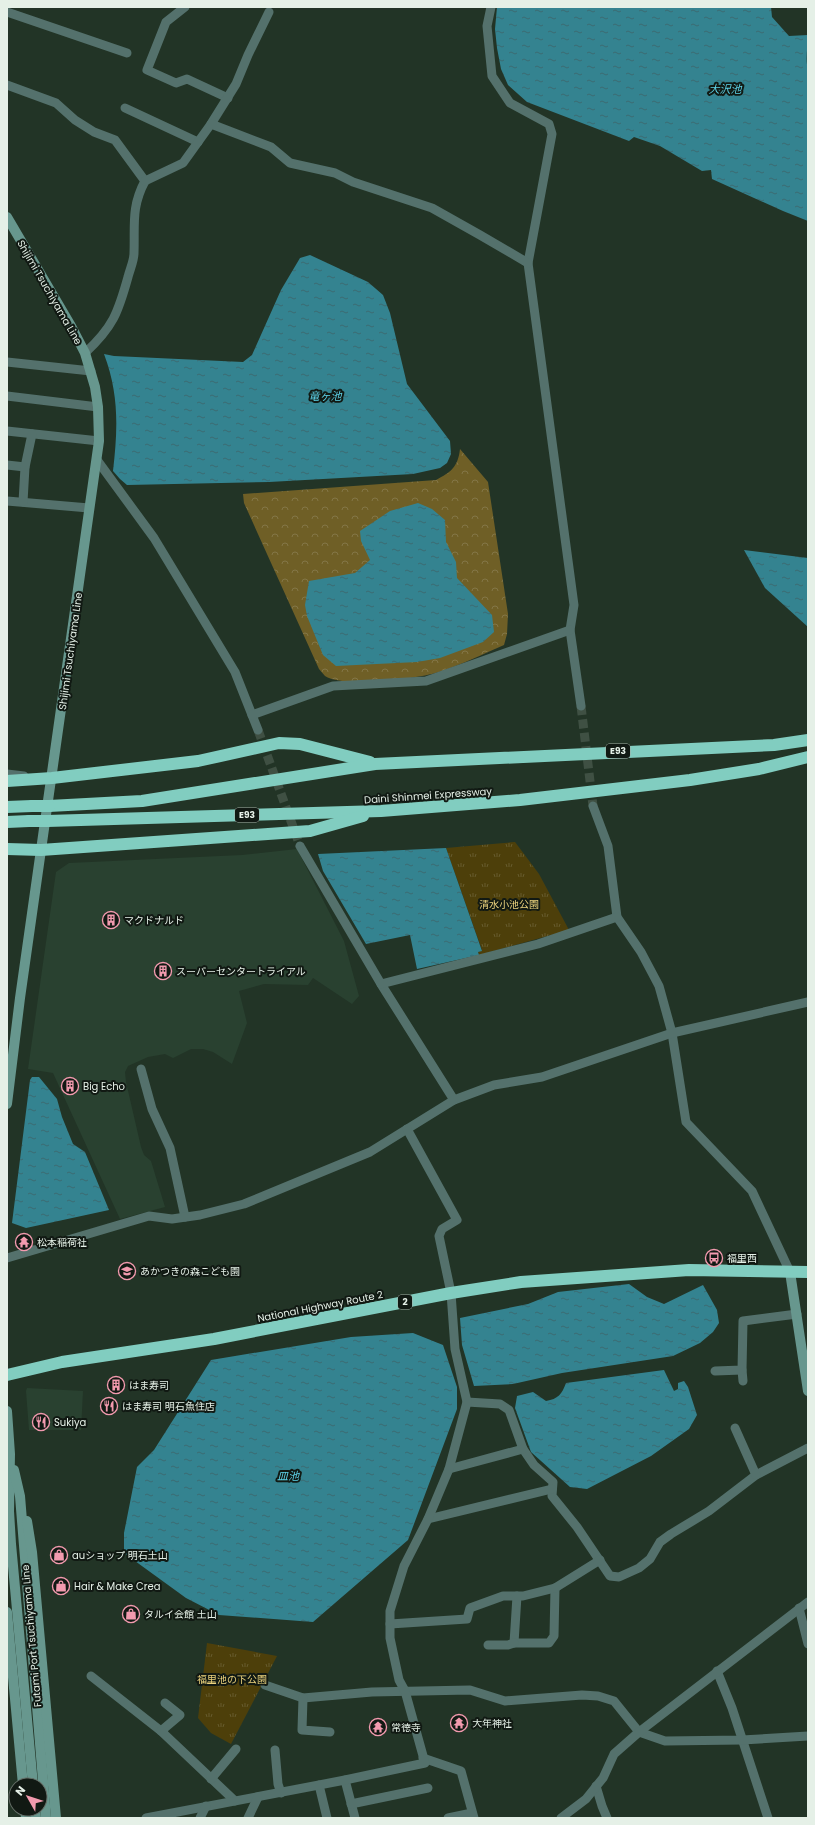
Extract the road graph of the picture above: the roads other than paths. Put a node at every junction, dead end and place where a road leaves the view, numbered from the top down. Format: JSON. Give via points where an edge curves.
{"nodes":[{"id":1,"x":185,"y":7,"type":"edge"},
{"id":2,"x":491,"y":7,"type":"edge"},
{"id":3,"x":7,"y":12,"type":"edge"},
{"id":4,"x":269,"y":12,"type":"dead end"},
{"id":5,"x":127,"y":52,"type":"dead end"},
{"id":6,"x":7,"y":85,"type":"edge"},
{"id":7,"x":228,"y":98,"type":"junction"},
{"id":8,"x":125,"y":108,"type":"dead end"},
{"id":9,"x":211,"y":124,"type":"junction"},
{"id":10,"x":198,"y":142,"type":"junction"},
{"id":11,"x":145,"y":181,"type":"junction"},
{"id":12,"x":7,"y":217,"type":"edge"},
{"id":13,"x":528,"y":263,"type":"junction"},
{"id":14,"x":85,"y":353,"type":"junction"},
{"id":15,"x":7,"y":362,"type":"edge"},
{"id":16,"x":91,"y":371,"type":"junction"},
{"id":17,"x":7,"y":396,"type":"edge"},
{"id":18,"x":98,"y":407,"type":"junction"},
{"id":19,"x":7,"y":431,"type":"edge"},
{"id":20,"x":32,"y":434,"type":"junction"},
{"id":21,"x":99,"y":441,"type":"junction"},
{"id":22,"x":98,"y":460,"type":"junction"},
{"id":23,"x":7,"y":465,"type":"edge"},
{"id":24,"x":25,"y":467,"type":"junction"},
{"id":25,"x":7,"y":501,"type":"edge"},
{"id":26,"x":23,"y":502,"type":"junction"},
{"id":27,"x":89,"y":508,"type":"junction"},
{"id":28,"x":570,"y":630,"type":"junction"},
{"id":29,"x":581,"y":706,"type":"tunnel mouth"},
{"id":30,"x":252,"y":715,"type":"junction"},
{"id":31,"x":258,"y":730,"type":"tunnel mouth"},
{"id":32,"x":808,"y":740,"type":"edge"},
{"id":33,"x":808,"y":757,"type":"edge"},
{"id":34,"x":375,"y":764,"type":"junction"},
{"id":35,"x":7,"y":774,"type":"edge"},
{"id":36,"x":52,"y":778,"type":"junction"},
{"id":37,"x":7,"y":781,"type":"edge"},
{"id":38,"x":593,"y":806,"type":"tunnel mouth"},
{"id":39,"x":7,"y":807,"type":"edge"},
{"id":40,"x":381,"y":811,"type":"junction"},
{"id":41,"x":7,"y":822,"type":"edge"},
{"id":42,"x":300,"y":846,"type":"tunnel mouth"},
{"id":43,"x":7,"y":850,"type":"edge"},
{"id":44,"x":41,"y":850,"type":"junction"},
{"id":45,"x":617,"y":917,"type":"junction"},
{"id":46,"x":381,"y":984,"type":"junction"},
{"id":47,"x":808,"y":1002,"type":"edge"},
{"id":48,"x":672,"y":1033,"type":"junction"},
{"id":49,"x":141,"y":1069,"type":"dead end"},
{"id":50,"x":454,"y":1100,"type":"junction"},
{"id":51,"x":7,"y":1104,"type":"edge"},
{"id":52,"x":407,"y":1129,"type":"junction"},
{"id":53,"x":185,"y":1217,"type":"junction"},
{"id":54,"x":7,"y":1258,"type":"edge"},
{"id":55,"x":790,"y":1272,"type":"junction"},
{"id":56,"x":808,"y":1272,"type":"edge"},
{"id":57,"x":451,"y":1293,"type":"junction"},
{"id":58,"x":797,"y":1314,"type":"junction"},
{"id":59,"x":742,"y":1370,"type":"junction"},
{"id":60,"x":715,"y":1371,"type":"dead end"},
{"id":61,"x":7,"y":1375,"type":"edge"},
{"id":62,"x":743,"y":1381,"type":"dead end"},
{"id":63,"x":808,"y":1391,"type":"edge"},
{"id":64,"x":467,"y":1402,"type":"junction"},
{"id":65,"x":7,"y":1411,"type":"edge"},
{"id":66,"x":735,"y":1428,"type":"dead end"},
{"id":67,"x":523,"y":1448,"type":"junction"},
{"id":68,"x":808,"y":1448,"type":"edge"},
{"id":69,"x":10,"y":1454,"type":"junction"},
{"id":70,"x":449,"y":1469,"type":"junction"},
{"id":71,"x":756,"y":1475,"type":"junction"},
{"id":72,"x":552,"y":1489,"type":"junction"},
{"id":73,"x":20,"y":1496,"type":"junction"},
{"id":74,"x":8,"y":1516,"type":"edge"},
{"id":75,"x":428,"y":1519,"type":"junction"},
{"id":76,"x":600,"y":1560,"type":"junction"},
{"id":77,"x":555,"y":1588,"type":"junction"},
{"id":78,"x":517,"y":1596,"type":"junction"},
{"id":79,"x":808,"y":1602,"type":"edge"},
{"id":80,"x":799,"y":1608,"type":"junction"},
{"id":81,"x":7,"y":1614,"type":"edge"},
{"id":82,"x":390,"y":1624,"type":"junction"},
{"id":83,"x":514,"y":1643,"type":"junction"},
{"id":84,"x":488,"y":1644,"type":"dead end"},
{"id":85,"x":808,"y":1644,"type":"edge"},
{"id":86,"x":718,"y":1671,"type":"junction"},
{"id":87,"x":91,"y":1676,"type":"dead end"},
{"id":88,"x":265,"y":1685,"type":"dead end"},
{"id":89,"x":405,"y":1691,"type":"junction"},
{"id":90,"x":303,"y":1698,"type":"junction"},
{"id":91,"x":166,"y":1703,"type":"dead end"},
{"id":92,"x":160,"y":1731,"type":"junction"},
{"id":93,"x":330,"y":1732,"type":"dead end"},
{"id":94,"x":639,"y":1732,"type":"junction"},
{"id":95,"x":808,"y":1736,"type":"edge"},
{"id":96,"x":742,"y":1740,"type":"junction"},
{"id":97,"x":236,"y":1748,"type":"dead end"},
{"id":98,"x":275,"y":1750,"type":"dead end"},
{"id":99,"x":423,"y":1758,"type":"junction"},
{"id":100,"x":22,"y":1777,"type":"edge"},
{"id":101,"x":32,"y":1777,"type":"edge"},
{"id":102,"x":212,"y":1779,"type":"junction"},
{"id":103,"x":345,"y":1780,"type":"junction"},
{"id":104,"x":319,"y":1785,"type":"junction"},
{"id":105,"x":596,"y":1786,"type":"junction"},
{"id":106,"x":428,"y":1788,"type":"dead end"},
{"id":107,"x":281,"y":1793,"type":"junction"},
{"id":108,"x":258,"y":1797,"type":"junction"},
{"id":109,"x":235,"y":1801,"type":"junction"},
{"id":110,"x":351,"y":1804,"type":"junction"},
{"id":111,"x":206,"y":1806,"type":"junction"},
{"id":112,"x":473,"y":1815,"type":"edge"},
{"id":113,"x":46,"y":1818,"type":"edge"},
{"id":114,"x":56,"y":1818,"type":"edge"},
{"id":115,"x":146,"y":1818,"type":"edge"},
{"id":116,"x":200,"y":1818,"type":"edge"},
{"id":117,"x":248,"y":1818,"type":"edge"},
{"id":118,"x":327,"y":1818,"type":"edge"},
{"id":119,"x":355,"y":1818,"type":"edge"},
{"id":120,"x":448,"y":1818,"type":"edge"},
{"id":121,"x":561,"y":1818,"type":"edge"},
{"id":122,"x":607,"y":1818,"type":"edge"},
{"id":123,"x":768,"y":1818,"type":"edge"}],
"edges":[{"from":1,"to":7,"type":"street","via":[[166,22],[147,70],[176,83],[187,79]]},
{"from":2,"to":13,"type":"street","via":[[487,26],[492,76],[510,103],[549,124],[552,134]]},
{"from":3,"to":5,"type":"street"},
{"from":4,"to":7,"type":"street"},
{"from":6,"to":11,"type":"street","via":[[56,103],[94,132],[115,140]]},
{"from":7,"to":9,"type":"street"},
{"from":8,"to":10,"type":"street"},
{"from":9,"to":10,"type":"street"},
{"from":9,"to":13,"type":"street","via":[[271,147],[290,163],[335,173],[353,182],[432,208]]},
{"from":10,"to":11,"type":"street","via":[[184,163]]},
{"from":11,"to":14,"type":"street","via":[[137,195],[134,255],[118,311],[101,338]]},
{"from":12,"to":14,"type":"main road","name":"Shijimi Tsuchiyama Line","via":[[72,326]]},
{"from":13,"to":28,"type":"street","via":[[574,605]]},
{"from":14,"to":16,"type":"main road","name":"Shijimi Tsuchiyama Line"},
{"from":15,"to":16,"type":"street"},
{"from":16,"to":18,"type":"main road","name":"Shijimi Tsuchiyama Line"},
{"from":17,"to":18,"type":"street"},
{"from":18,"to":21,"type":"main road","name":"Shijimi Tsuchiyama Line"},
{"from":19,"to":20,"type":"street"},
{"from":20,"to":21,"type":"street"},
{"from":20,"to":24,"type":"street"},
{"from":21,"to":22,"type":"main road","name":"Shijimi Tsuchiyama Line"},
{"from":22,"to":27,"type":"main road","name":"Shijimi Tsuchiyama Line"},
{"from":22,"to":30,"type":"street","via":[[154,538],[235,672]]},
{"from":23,"to":24,"type":"street"},
{"from":24,"to":26,"type":"street"},
{"from":25,"to":26,"type":"street"},
{"from":26,"to":27,"type":"street"},
{"from":27,"to":36,"type":"main road","name":"Shijimi Tsuchiyama Line"},
{"from":28,"to":29,"type":"street"},
{"from":28,"to":30,"type":"street","via":[[426,681],[333,686]]},
{"from":30,"to":31,"type":"street"},
{"from":32,"to":34,"type":"highway","number":"E93","via":[[774,744]]},
{"from":33,"to":40,"type":"highway","name":"Daini Shinmei Expressway","number":"E93","via":[[759,769],[690,780],[520,800]]},
{"from":34,"to":36,"type":"highway","via":[[300,744],[278,743],[198,760]]},
{"from":34,"to":39,"type":"highway","number":"E93","bridge":true,"via":[[142,801]]},
{"from":35,"to":36,"type":"street"},
{"from":36,"to":37,"type":"highway"},
{"from":36,"to":44,"type":"main road","name":"Shijimi Tsuchiyama Line"},
{"from":38,"to":45,"type":"street","via":[[608,846]]},
{"from":40,"to":41,"type":"highway","name":"Daini Shinmei Expressway","number":"E93","bridge":true},
{"from":40,"to":44,"type":"highway","via":[[310,831]]},
{"from":42,"to":46,"type":"street"},
{"from":43,"to":44,"type":"highway"},
{"from":44,"to":51,"type":"main road","name":"Shijimi Tsuchiyama Line"},
{"from":45,"to":46,"type":"street","via":[[538,944]]},
{"from":45,"to":48,"type":"street","via":[[641,952],[659,986]]},
{"from":46,"to":50,"type":"street"},
{"from":47,"to":48,"type":"street"},
{"from":48,"to":50,"type":"street","via":[[542,1077],[494,1085]]},
{"from":48,"to":55,"type":"street","via":[[686,1122],[752,1191]]},
{"from":49,"to":53,"type":"street","via":[[152,1109],[170,1148]]},
{"from":50,"to":52,"type":"street"},
{"from":52,"to":53,"type":"street","via":[[370,1152],[244,1204]]},
{"from":52,"to":57,"type":"street","via":[[457,1220],[442,1229],[439,1236]]},
{"from":53,"to":54,"type":"street","via":[[172,1219],[149,1216]]},
{"from":55,"to":56,"type":"highway","name":"National Highway Route 2","number":"2"},
{"from":55,"to":57,"type":"highway","name":"National Highway Route 2","number":"2","via":[[690,1270],[521,1282]]},
{"from":55,"to":58,"type":"main road"},
{"from":57,"to":61,"type":"highway","name":"National Highway Route 2","number":"2","via":[[214,1339],[62,1362]]},
{"from":57,"to":64,"type":"street","via":[[455,1349]]},
{"from":58,"to":59,"type":"street","via":[[743,1321]]},
{"from":58,"to":63,"type":"main road"},
{"from":59,"to":60,"type":"street"},
{"from":59,"to":62,"type":"street"},
{"from":64,"to":67,"type":"street","via":[[500,1404],[509,1410]]},
{"from":64,"to":70,"type":"street"},
{"from":65,"to":69,"type":"main road","name":"Futami Port Tsuchiyama Line"},
{"from":66,"to":71,"type":"street"},
{"from":67,"to":70,"type":"street"},
{"from":67,"to":72,"type":"street","via":[[534,1465],[553,1482]]},
{"from":68,"to":71,"type":"street"},
{"from":69,"to":73,"type":"main road","name":"Futami Port Tsuchiyama Line"},
{"from":69,"to":74,"type":"main road","name":"Futami Port Tsuchiyama Line"},
{"from":70,"to":75,"type":"street"},
{"from":71,"to":76,"type":"street","via":[[709,1511],[660,1542],[650,1559],[639,1568],[619,1577],[610,1576]]},
{"from":72,"to":75,"type":"street"},
{"from":72,"to":76,"type":"street","via":[[552,1496]]},
{"from":73,"to":113,"type":"main road","name":"Futami Port Tsuchiyama Line"},
{"from":73,"to":114,"type":"main road","via":[[29,1528],[32,1552]]},
{"from":74,"to":101,"type":"main road","name":"Futami Port Tsuchiyama Line"},
{"from":75,"to":82,"type":"street","via":[[404,1566],[390,1611]]},
{"from":76,"to":77,"type":"street"},
{"from":77,"to":78,"type":"street"},
{"from":77,"to":83,"type":"street","via":[[554,1636],[549,1643]]},
{"from":78,"to":82,"type":"street","via":[[503,1596],[470,1608],[467,1619]]},
{"from":78,"to":83,"type":"street"},
{"from":79,"to":80,"type":"street"},
{"from":80,"to":85,"type":"street"},
{"from":80,"to":86,"type":"street"},
{"from":81,"to":100,"type":"main road"},
{"from":82,"to":89,"type":"street","via":[[390,1638],[399,1680]]},
{"from":83,"to":84,"type":"street"},
{"from":86,"to":94,"type":"street"},
{"from":86,"to":96,"type":"street"},
{"from":87,"to":92,"type":"street"},
{"from":88,"to":90,"type":"street"},
{"from":89,"to":90,"type":"street"},
{"from":89,"to":94,"type":"street","via":[[470,1690],[505,1701],[598,1696],[614,1701]]},
{"from":89,"to":99,"type":"street"},
{"from":90,"to":93,"type":"street","via":[[302,1730]]},
{"from":91,"to":92,"type":"street","via":[[180,1715]]},
{"from":92,"to":102,"type":"street"},
{"from":94,"to":96,"type":"street","via":[[665,1741]]},
{"from":94,"to":105,"type":"street","via":[[614,1754],[603,1778]]},
{"from":95,"to":96,"type":"street"},
{"from":96,"to":123,"type":"street"},
{"from":97,"to":102,"type":"street"},
{"from":98,"to":107,"type":"street"},
{"from":99,"to":103,"type":"street","via":[[425,1763]]},
{"from":99,"to":112,"type":"street","via":[[461,1770]]},
{"from":102,"to":109,"type":"street"},
{"from":103,"to":104,"type":"street"},
{"from":103,"to":110,"type":"street"},
{"from":104,"to":107,"type":"street"},
{"from":104,"to":118,"type":"street"},
{"from":105,"to":121,"type":"street","via":[[586,1799]]},
{"from":105,"to":122,"type":"street"},
{"from":106,"to":110,"type":"street"},
{"from":107,"to":108,"type":"street"},
{"from":108,"to":109,"type":"street"},
{"from":108,"to":117,"type":"street"},
{"from":109,"to":111,"type":"street"},
{"from":110,"to":119,"type":"street"},
{"from":111,"to":115,"type":"street"},
{"from":111,"to":116,"type":"street"},
{"from":112,"to":120,"type":"street"}]}
